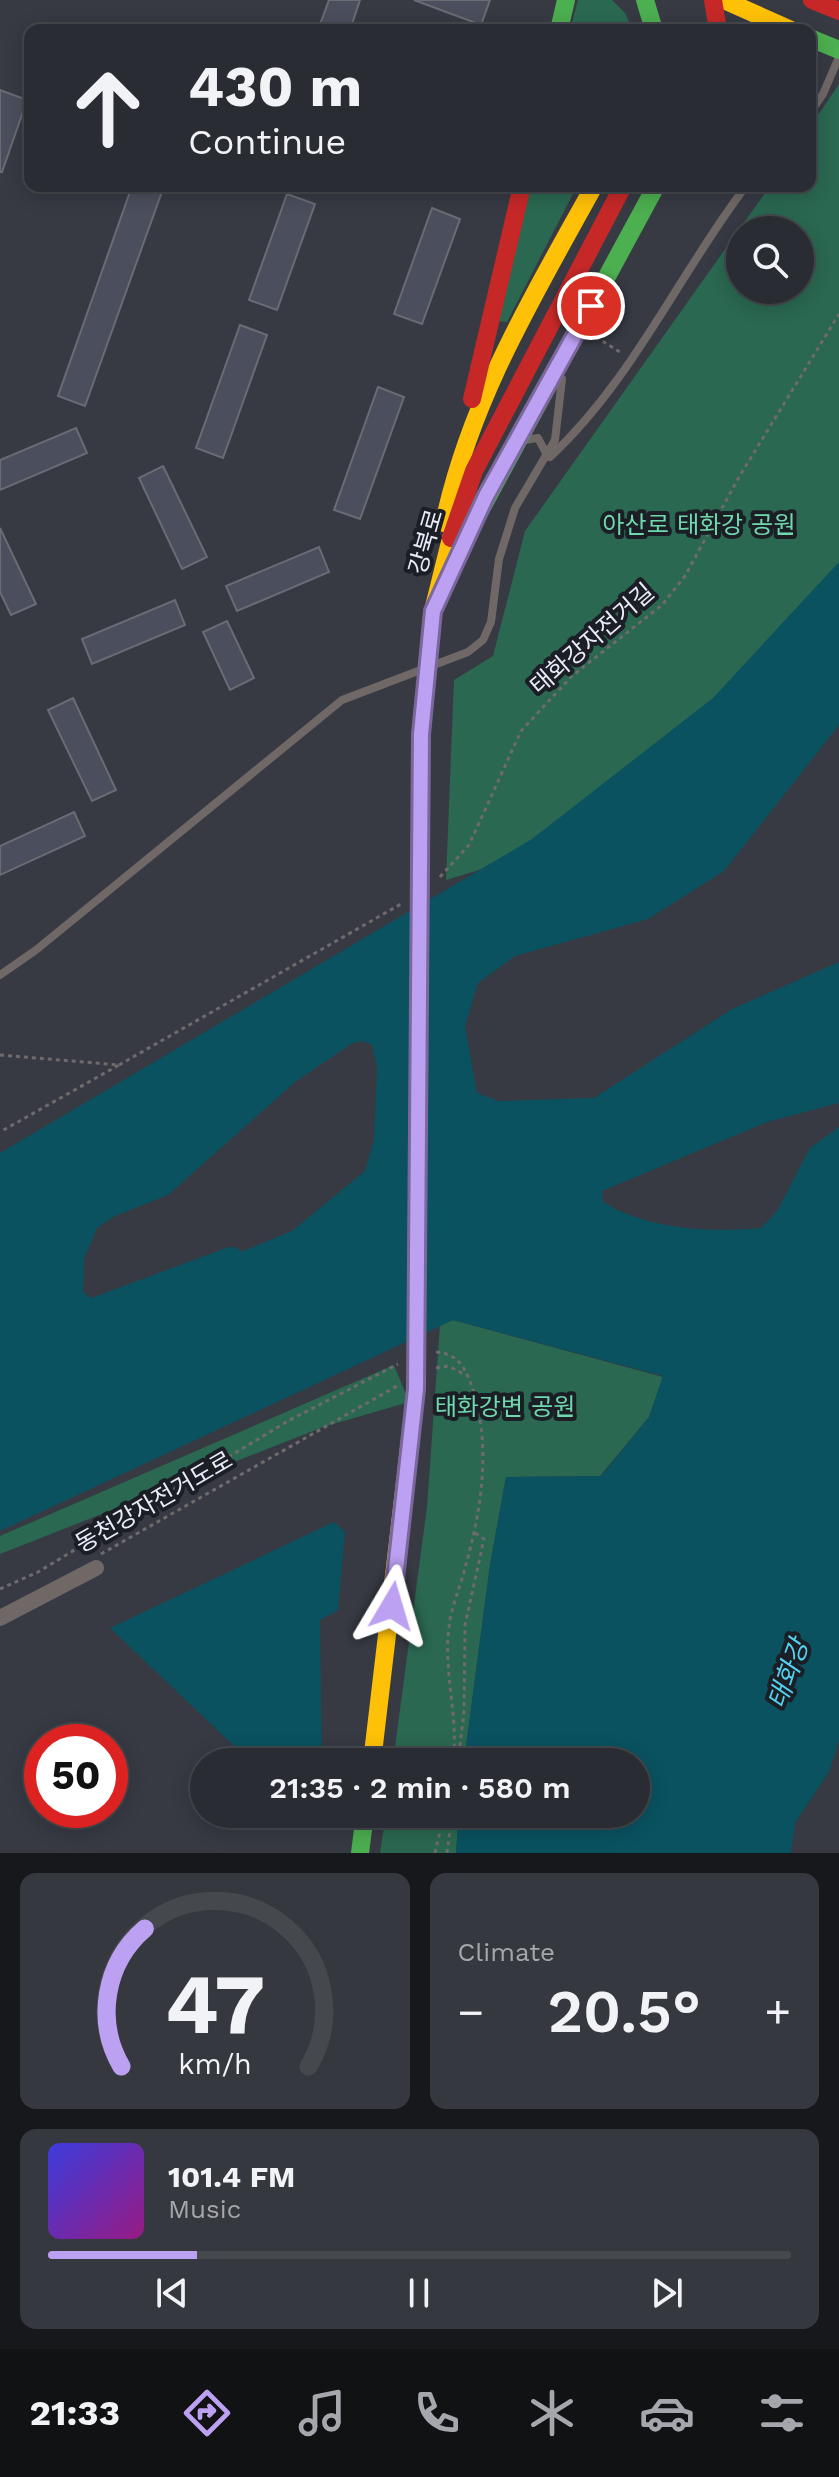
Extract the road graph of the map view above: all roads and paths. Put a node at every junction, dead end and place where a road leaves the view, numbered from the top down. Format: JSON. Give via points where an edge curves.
{"nodes":[{"id":1,"x":566,"y":0,"type":"edge"},
{"id":2,"x":645,"y":0,"type":"edge"},
{"id":3,"x":713,"y":0,"type":"edge"},
{"id":4,"x":724,"y":0,"type":"edge"},
{"id":5,"x":560,"y":24,"type":"edge"},
{"id":6,"x":652,"y":24,"type":"edge"},
{"id":7,"x":717,"y":24,"type":"edge"},
{"id":8,"x":778,"y":24,"type":"edge"},
{"id":9,"x":816,"y":41,"type":"edge"},
{"id":10,"x":839,"y":50,"type":"edge"},
{"id":11,"x":839,"y":57,"type":"edge"},
{"id":12,"x":816,"y":104,"type":"edge"},
{"id":13,"x":521,"y":192,"type":"edge"},
{"id":14,"x":591,"y":192,"type":"edge"},
{"id":15,"x":620,"y":192,"type":"edge"},
{"id":16,"x":653,"y":192,"type":"edge"},
{"id":17,"x":742,"y":192,"type":"edge"},
{"id":18,"x":839,"y":314,"type":"edge"},
{"id":19,"x":578,"y":329,"type":"junction"},
{"id":20,"x":510,"y":450,"type":"junction"},
{"id":21,"x":459,"y":458,"type":"junction"},
{"id":22,"x":547,"y":460,"type":"junction"},
{"id":23,"x":433,"y":611,"type":"junction"},
{"id":24,"x":438,"y":878,"type":"dead end"},
{"id":25,"x":406,"y":900,"type":"dead end"},
{"id":26,"x":0,"y":975,"type":"edge"},
{"id":27,"x":0,"y":1055,"type":"edge"},
{"id":28,"x":119,"y":1065,"type":"junction"},
{"id":29,"x":0,"y":1132,"type":"edge"},
{"id":30,"x":430,"y":1353,"type":"dead end"},
{"id":31,"x":406,"y":1361,"type":"dead end"},
{"id":32,"x":323,"y":1427,"type":"dead end"},
{"id":33,"x":475,"y":1533,"type":"junction"},
{"id":34,"x":92,"y":1564,"type":"joint"},
{"id":35,"x":0,"y":1589,"type":"edge"},
{"id":36,"x":0,"y":1618,"type":"edge"},
{"id":37,"x":374,"y":1748,"type":"edge"},
{"id":38,"x":455,"y":1748,"type":"edge"},
{"id":39,"x":458,"y":1748,"type":"edge"},
{"id":40,"x":363,"y":1828,"type":"edge"},
{"id":41,"x":441,"y":1828,"type":"edge"},
{"id":42,"x":450,"y":1828,"type":"edge"},
{"id":43,"x":360,"y":1853,"type":"edge"},
{"id":44,"x":435,"y":1853,"type":"edge"},
{"id":45,"x":447,"y":1853,"type":"edge"}],
"edges":[{"from":1,"to":5,"type":"main road"},
{"from":2,"to":6,"type":"main road"},
{"from":3,"to":7,"type":"main road"},
{"from":4,"to":8,"type":"main road"},
{"from":9,"to":10,"type":"main road"},
{"from":11,"to":12,"type":"lane"},
{"from":13,"to":21,"type":"main road"},
{"from":14,"to":21,"type":"main road","via":[[486,389]]},
{"from":15,"to":23,"type":"main road","name":"강북로","via":[[474,471]]},
{"from":16,"to":19,"type":"main road"},
{"from":17,"to":22,"type":"lane","via":[[619,374]]},
{"from":18,"to":24,"type":"path","name":"태화강자전거길","via":[[685,576],[642,624],[572,676],[521,731],[469,845]]},
{"from":19,"to":20,"type":"main road"},
{"from":19,"to":22,"type":"lane","via":[[560,382],[555,440]]},
{"from":20,"to":22,"type":"lane","via":[[538,438]]},
{"from":20,"to":23,"type":"main road"},
{"from":21,"to":23,"type":"main road","via":[[445,515]]},
{"from":22,"to":26,"type":"lane","via":[[507,528],[491,622],[483,640],[468,652],[342,700]]},
{"from":23,"to":37,"type":"main road","name":"강북로","via":[[421,734],[416,1389]]},
{"from":25,"to":28,"type":"path"},
{"from":27,"to":28,"type":"path"},
{"from":28,"to":29,"type":"path"},
{"from":30,"to":33,"type":"path","via":[[454,1358],[469,1377],[482,1431]]},
{"from":31,"to":35,"type":"path","via":[[288,1421],[38,1572]]},
{"from":32,"to":34,"type":"path","name":"동천강자전거도로"},
{"from":33,"to":38,"type":"path","via":[[449,1624]]},
{"from":33,"to":39,"type":"path","via":[[484,1539],[465,1625],[464,1712]]},
{"from":34,"to":36,"type":"street"},
{"from":40,"to":43,"type":"main road"},
{"from":41,"to":44,"type":"path"},
{"from":42,"to":45,"type":"path"}]}
